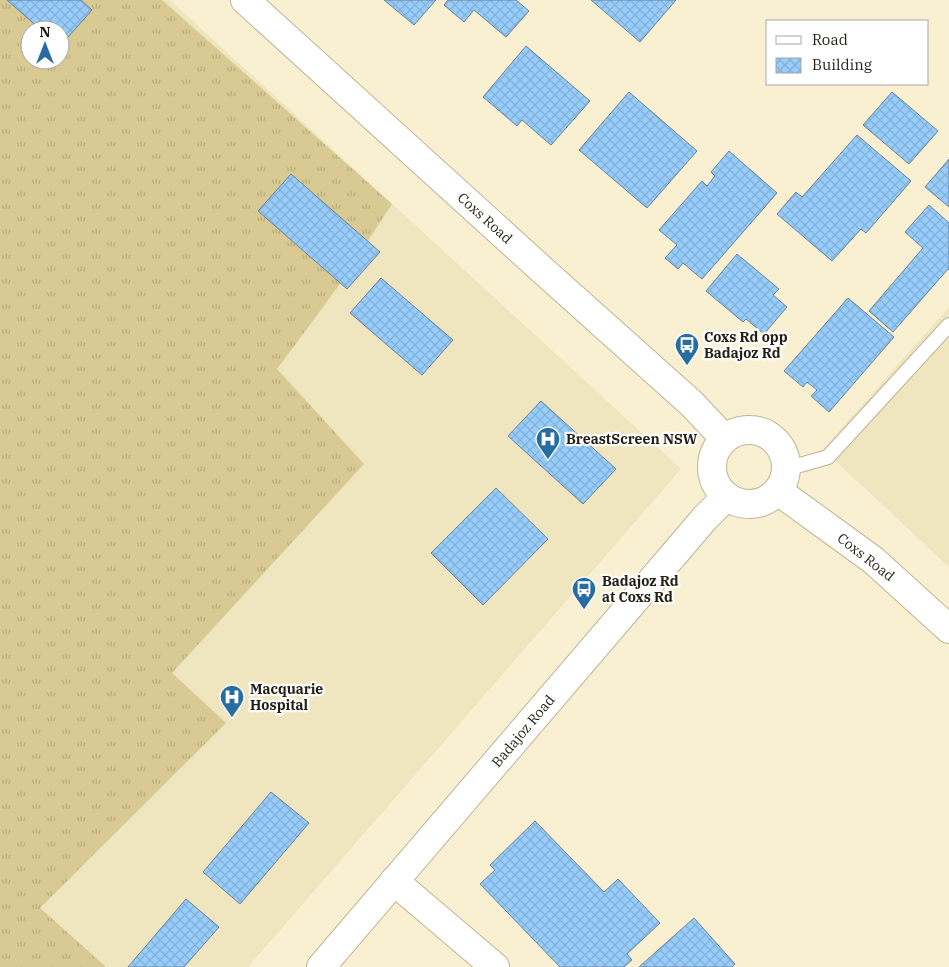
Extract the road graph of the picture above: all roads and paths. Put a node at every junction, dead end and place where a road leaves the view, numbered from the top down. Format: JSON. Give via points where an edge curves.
{"nodes":[{"id":1,"x":244,"y":0,"type":"edge"},
{"id":2,"x":949,"y":325,"type":"edge"},
{"id":3,"x":724,"y":438,"type":"junction"},
{"id":4,"x":782,"y":480,"type":"junction"},
{"id":5,"x":726,"y":497,"type":"junction"},
{"id":6,"x":949,"y":629,"type":"edge"},
{"id":7,"x":394,"y":881,"type":"junction"},
{"id":8,"x":321,"y":967,"type":"edge"},
{"id":9,"x":495,"y":967,"type":"edge"}],
"edges":[{"from":1,"to":3,"type":"street","name":"Coxs Road","via":[[692,404]]},
{"from":2,"to":4,"type":"lane","via":[[828,457]]},
{"from":3,"to":4,"type":"street","via":[[747,429],[771,436],[785,457]]},
{"from":3,"to":5,"type":"street","via":[[716,448],[711,472],[714,483]]},
{"from":4,"to":5,"type":"street","via":[[764,502],[742,504]]},
{"from":4,"to":6,"type":"street","name":"Coxs Road"},
{"from":5,"to":7,"type":"street","name":"Badajoz Road","via":[[704,518]]},
{"from":7,"to":8,"type":"street","name":"Badajoz Road"},
{"from":7,"to":9,"type":"street"}]}
